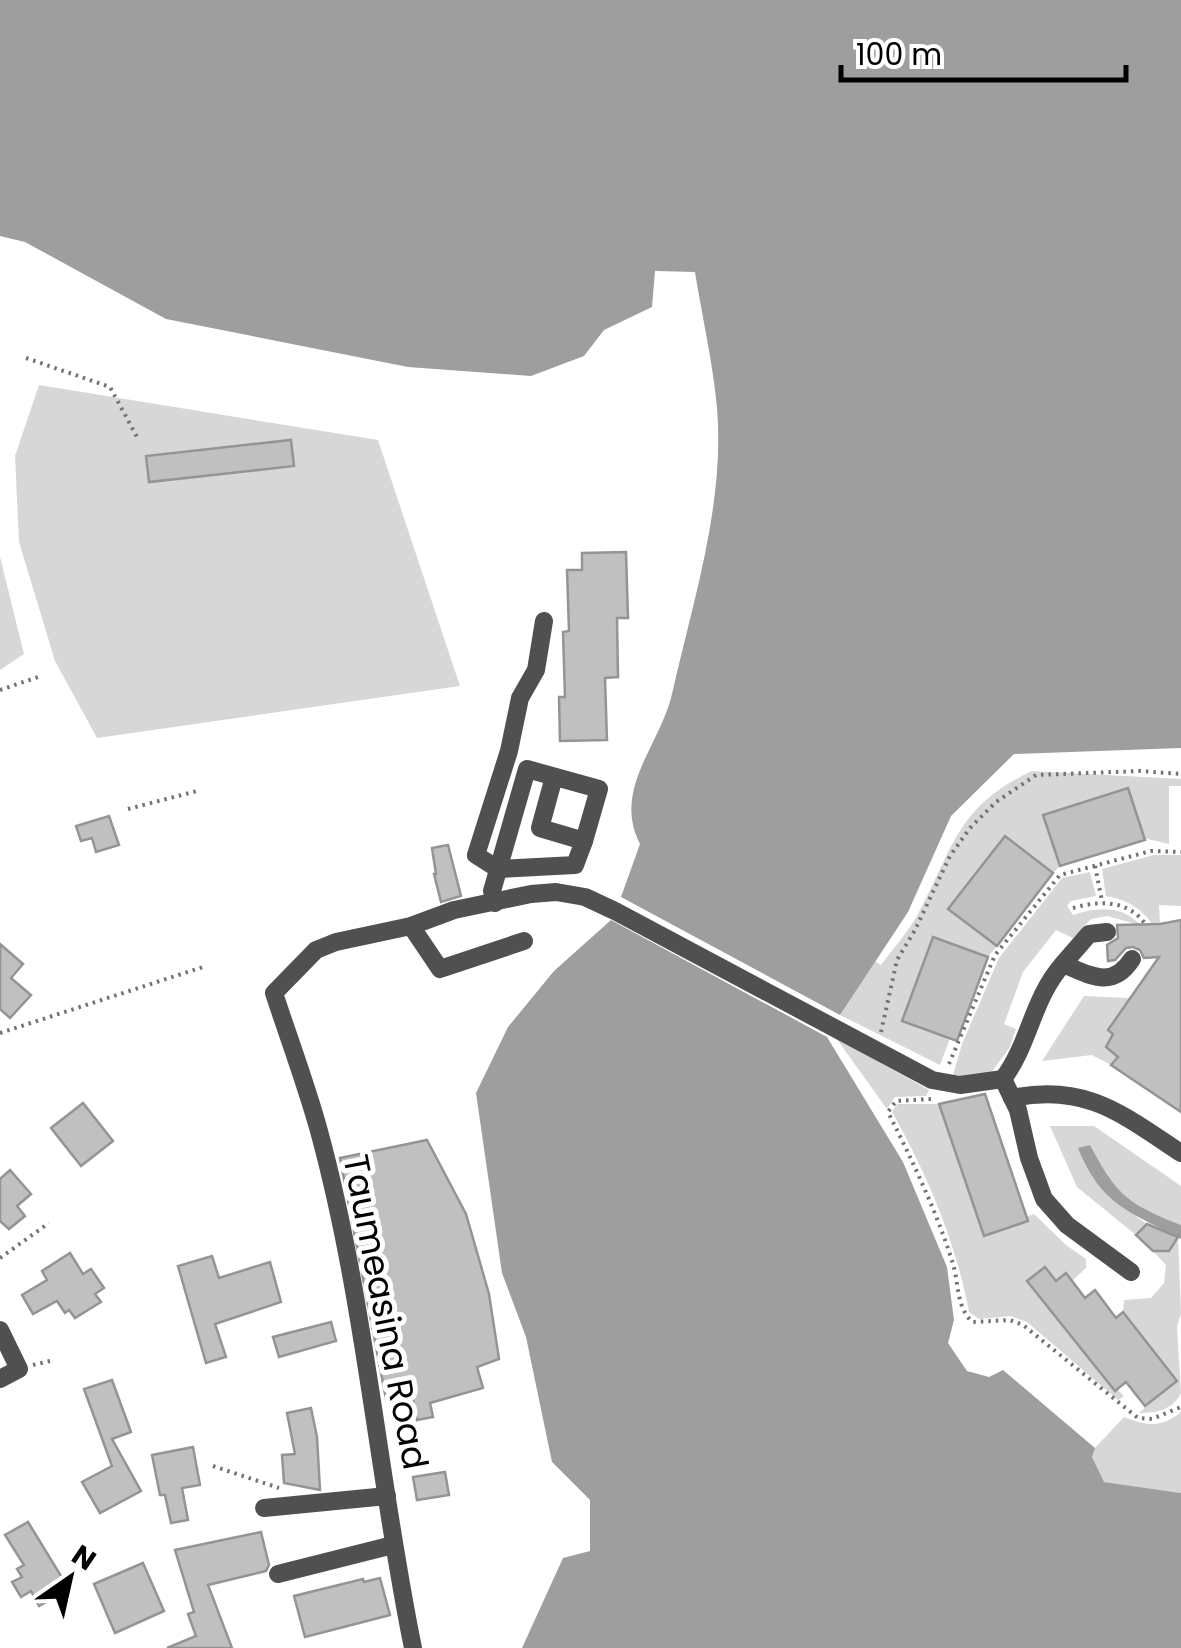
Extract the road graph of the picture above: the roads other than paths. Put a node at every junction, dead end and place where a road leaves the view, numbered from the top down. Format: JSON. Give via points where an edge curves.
{"nodes":[{"id":1,"x":544,"y":621,"type":"dead end"},
{"id":2,"x":554,"y":777,"type":"junction"},
{"id":3,"x":584,"y":841,"type":"junction"},
{"id":4,"x":498,"y":869,"type":"junction"},
{"id":5,"x":495,"y":902,"type":"junction"},
{"id":6,"x":411,"y":926,"type":"junction"},
{"id":7,"x":1107,"y":932,"type":"dead end"},
{"id":8,"x":524,"y":941,"type":"dead end"},
{"id":9,"x":1132,"y":959,"type":"dead end"},
{"id":10,"x":1063,"y":964,"type":"junction"},
{"id":11,"x":1003,"y":1080,"type":"junction"},
{"id":12,"x":1012,"y":1098,"type":"junction"},
{"id":13,"x":1181,"y":1152,"type":"edge"},
{"id":14,"x":1131,"y":1272,"type":"dead end"},
{"id":15,"x":0,"y":1330,"type":"edge"},
{"id":16,"x":0,"y":1379,"type":"edge"},
{"id":17,"x":387,"y":1496,"type":"junction"},
{"id":18,"x":264,"y":1508,"type":"dead end"},
{"id":19,"x":392,"y":1546,"type":"junction"},
{"id":20,"x":278,"y":1574,"type":"dead end"},
{"id":21,"x":414,"y":1648,"type":"edge"}],
"edges":[{"from":1,"to":4,"type":"street","via":[[536,670],[520,698],[476,855]]},
{"from":2,"to":3,"type":"street","via":[[540,828]]},
{"from":2,"to":3,"type":"street","via":[[599,789]]},
{"from":2,"to":4,"type":"street","via":[[527,768]]},
{"from":3,"to":4,"type":"street","via":[[575,864]]},
{"from":4,"to":5,"type":"street"},
{"from":5,"to":6,"type":"street"},
{"from":5,"to":11,"type":"street","via":[[556,892],[586,897],[941,1082]]},
{"from":6,"to":8,"type":"street","via":[[440,969]]},
{"from":6,"to":17,"type":"street","name":"Taumeasina Road","via":[[316,950],[274,993],[319,1131]]},
{"from":7,"to":10,"type":"street","via":[[1089,934]]},
{"from":9,"to":10,"type":"street","via":[[1113,978]]},
{"from":10,"to":11,"type":"street","via":[[1046,984]]},
{"from":11,"to":12,"type":"street"},
{"from":12,"to":13,"type":"street","via":[[1042,1092],[1095,1100]]},
{"from":12,"to":14,"type":"street","via":[[1044,1199],[1067,1225]]},
{"from":15,"to":16,"type":"street","via":[[19,1368]]},
{"from":17,"to":18,"type":"street"},
{"from":17,"to":19,"type":"street","name":"Taumeasina Road"},
{"from":19,"to":20,"type":"street"},
{"from":19,"to":21,"type":"street","name":"Taumeasina Road"}]}
